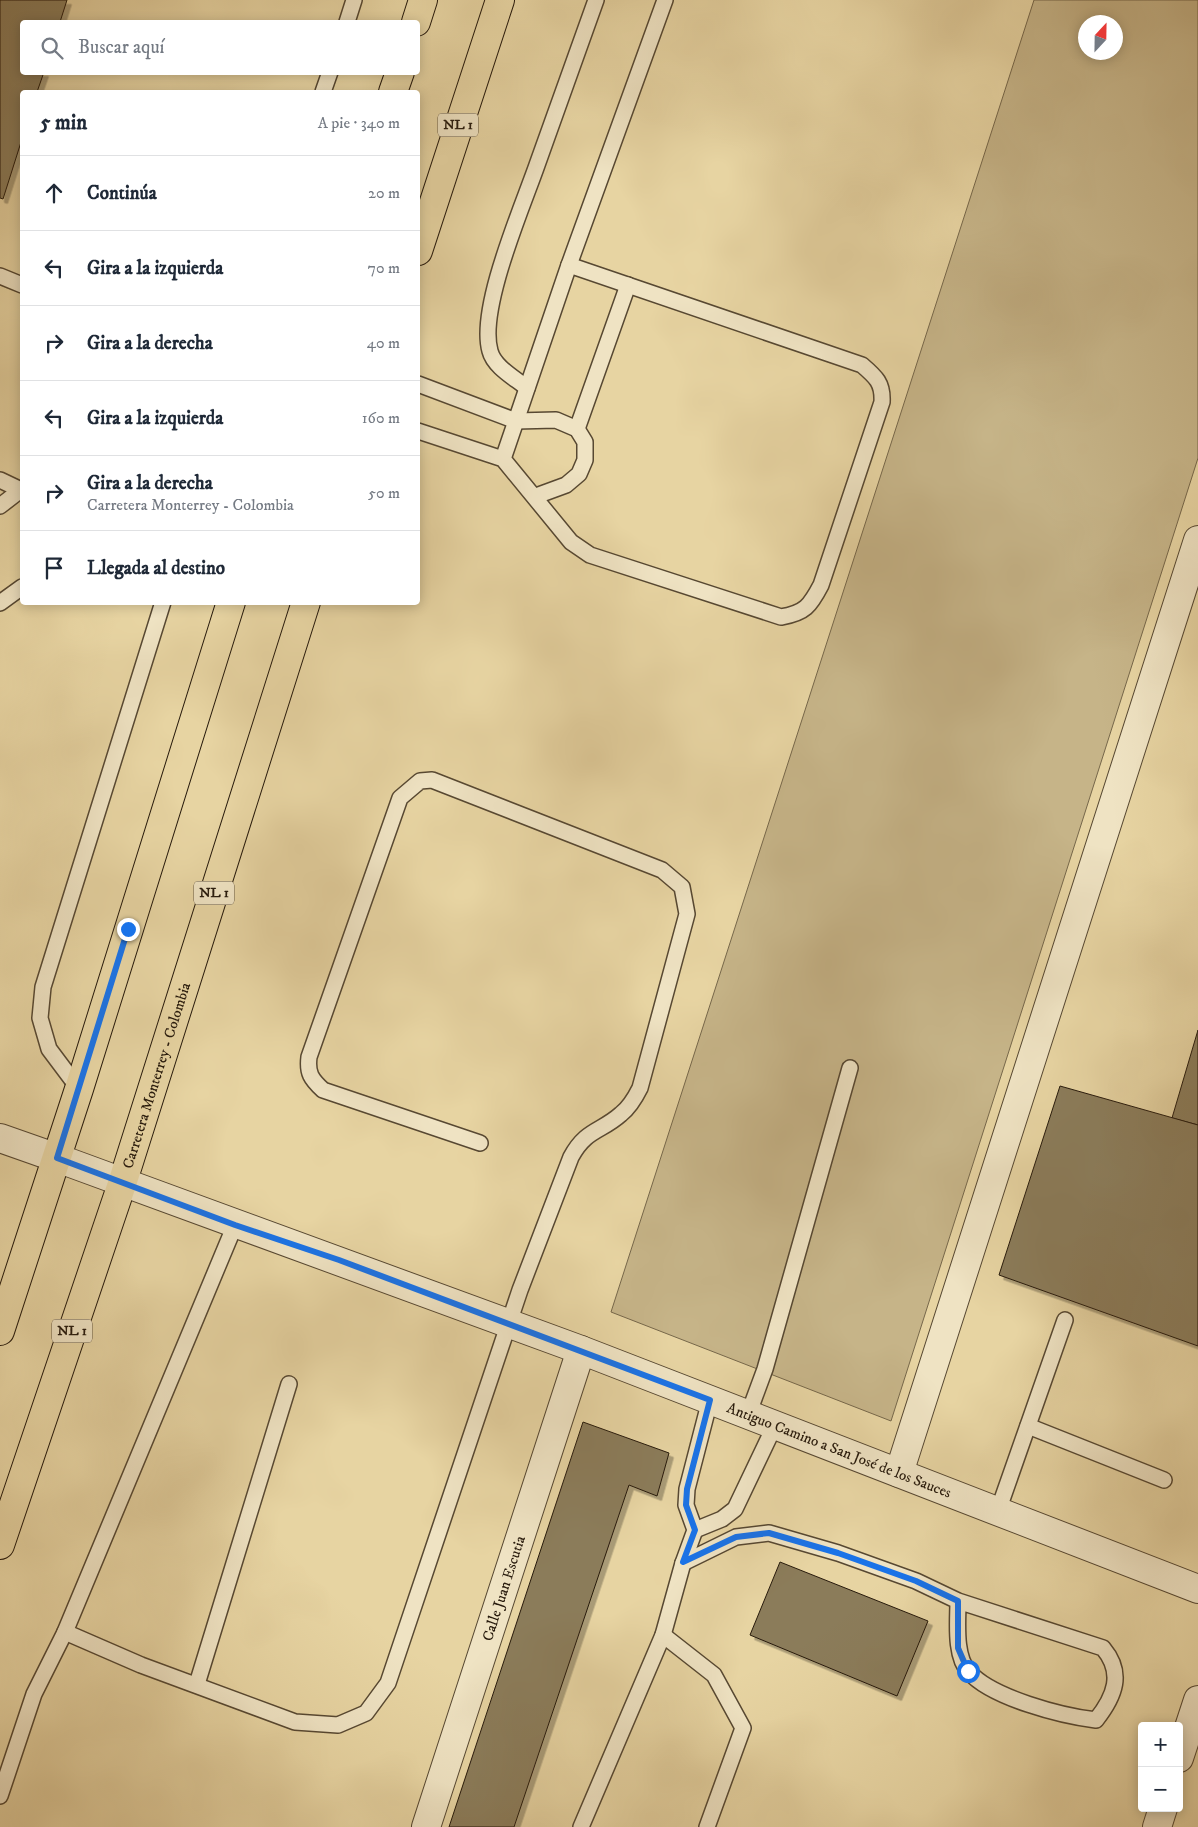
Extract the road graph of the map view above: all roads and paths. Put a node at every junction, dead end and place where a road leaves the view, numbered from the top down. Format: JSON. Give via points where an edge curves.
{"nodes":[{"id":1,"x":354,"y":0,"type":"edge"},
{"id":2,"x":423,"y":0,"type":"edge"},
{"id":3,"x":500,"y":0,"type":"edge"},
{"id":4,"x":596,"y":0,"type":"edge"},
{"id":5,"x":665,"y":0,"type":"edge"},
{"id":6,"x":348,"y":20,"type":"edge"},
{"id":7,"x":417,"y":20,"type":"edge"},
{"id":8,"x":329,"y":75,"type":"edge"},
{"id":9,"x":399,"y":75,"type":"edge"},
{"id":10,"x":324,"y":90,"type":"edge"},
{"id":11,"x":394,"y":90,"type":"edge"},
{"id":12,"x":420,"y":245,"type":"edge"},
{"id":13,"x":569,"y":265,"type":"junction"},
{"id":14,"x":0,"y":276,"type":"edge"},
{"id":15,"x":20,"y":284,"type":"edge"},
{"id":16,"x":628,"y":285,"type":"junction"},
{"id":17,"x":420,"y":385,"type":"edge"},
{"id":18,"x":527,"y":388,"type":"junction"},
{"id":19,"x":516,"y":420,"type":"junction"},
{"id":20,"x":577,"y":429,"type":"junction"},
{"id":21,"x":420,"y":432,"type":"edge"},
{"id":22,"x":503,"y":459,"type":"junction"},
{"id":23,"x":0,"y":480,"type":"edge"},
{"id":24,"x":20,"y":489,"type":"edge"},
{"id":25,"x":20,"y":491,"type":"edge"},
{"id":26,"x":536,"y":496,"type":"junction"},
{"id":27,"x":0,"y":506,"type":"edge"},
{"id":28,"x":1198,"y":540,"type":"edge"},
{"id":29,"x":20,"y":588,"type":"edge"},
{"id":30,"x":0,"y":603,"type":"edge"},
{"id":31,"x":162,"y":605,"type":"edge"},
{"id":32,"x":231,"y":605,"type":"edge"},
{"id":33,"x":305,"y":605,"type":"edge"},
{"id":34,"x":850,"y":1068,"type":"dead end"},
{"id":35,"x":79,"y":1089,"type":"junction"},
{"id":36,"x":0,"y":1138,"type":"edge"},
{"id":37,"x":480,"y":1144,"type":"dead end"},
{"id":38,"x":57,"y":1158,"type":"junction"},
{"id":39,"x":122,"y":1184,"type":"junction"},
{"id":40,"x":235,"y":1225,"type":"junction"},
{"id":41,"x":1065,"y":1320,"type":"dead end"},
{"id":42,"x":510,"y":1324,"type":"junction"},
{"id":43,"x":0,"y":1331,"type":"edge"},
{"id":44,"x":581,"y":1350,"type":"junction"},
{"id":45,"x":289,"y":1384,"type":"dead end"},
{"id":46,"x":710,"y":1400,"type":"junction"},
{"id":47,"x":748,"y":1415,"type":"junction"},
{"id":48,"x":775,"y":1425,"type":"junction"},
{"id":49,"x":1028,"y":1426,"type":"junction"},
{"id":50,"x":899,"y":1473,"type":"junction"},
{"id":51,"x":1164,"y":1480,"type":"dead end"},
{"id":52,"x":998,"y":1511,"type":"junction"},
{"id":53,"x":695,"y":1530,"type":"junction"},
{"id":54,"x":0,"y":1545,"type":"edge"},
{"id":55,"x":683,"y":1562,"type":"junction"},
{"id":56,"x":1198,"y":1589,"type":"edge"},
{"id":57,"x":958,"y":1601,"type":"junction"},
{"id":58,"x":65,"y":1632,"type":"junction"},
{"id":59,"x":663,"y":1635,"type":"junction"},
{"id":60,"x":197,"y":1684,"type":"junction"},
{"id":61,"x":1198,"y":1700,"type":"edge"},
{"id":62,"x":1183,"y":1746,"type":"edge"},
{"id":63,"x":0,"y":1796,"type":"edge"},
{"id":64,"x":1162,"y":1812,"type":"edge"},
{"id":65,"x":426,"y":1827,"type":"edge"},
{"id":66,"x":582,"y":1827,"type":"edge"},
{"id":67,"x":707,"y":1827,"type":"edge"},
{"id":68,"x":1157,"y":1827,"type":"edge"}],
"edges":[{"from":1,"to":6,"type":"lane"},
{"from":2,"to":7,"type":"main road"},
{"from":3,"to":12,"type":"main road","number":"NL 1"},
{"from":4,"to":18,"type":"lane","via":[[505,256],[489,313],[487,334],[490,353],[501,368]]},
{"from":5,"to":13,"type":"lane"},
{"from":8,"to":10,"type":"lane"},
{"from":9,"to":11,"type":"main road"},
{"from":13,"to":16,"type":"lane"},
{"from":13,"to":18,"type":"lane"},
{"from":14,"to":15,"type":"lane"},
{"from":16,"to":20,"type":"lane"},
{"from":16,"to":26,"type":"lane","via":[[862,365],[877,377],[882,388],[882,402],[821,585],[811,603],[798,614],[781,617],[590,555],[571,542]]},
{"from":17,"to":19,"type":"lane"},
{"from":18,"to":19,"type":"lane"},
{"from":19,"to":20,"type":"lane","via":[[556,420]]},
{"from":19,"to":22,"type":"lane"},
{"from":20,"to":26,"type":"lane","via":[[585,442],[585,460],[579,474],[566,485]]},
{"from":21,"to":22,"type":"lane"},
{"from":22,"to":26,"type":"lane"},
{"from":23,"to":24,"type":"lane"},
{"from":25,"to":27,"type":"lane"},
{"from":28,"to":50,"type":"street"},
{"from":29,"to":30,"type":"lane"},
{"from":31,"to":35,"type":"lane","via":[[43,987],[40,1018],[49,1049]]},
{"from":32,"to":35,"type":"main road"},
{"from":33,"to":39,"type":"main road","name":"Carretera Monterrey - Colombia","number":"NL 1"},
{"from":34,"to":47,"type":"lane","via":[[765,1369]]},
{"from":35,"to":38,"type":"main road"},
{"from":36,"to":38,"type":"street","name":"Antiguo Camino a San José de los Sauces"},
{"from":37,"to":42,"type":"lane","via":[[323,1090],[307,1070],[400,798],[420,781],[432,780],[662,870],[682,887],[687,914],[640,1088],[620,1115],[579,1142],[520,1290]]},
{"from":38,"to":39,"type":"street","name":"Antiguo Camino a San José de los Sauces"},
{"from":38,"to":43,"type":"main road"},
{"from":39,"to":40,"type":"street","name":"Antiguo Camino a San José de los Sauces"},
{"from":39,"to":54,"type":"main road","name":"Carretera Monterrey - Colombia","number":"NL 1"},
{"from":40,"to":42,"type":"street","name":"Antiguo Camino a San José de los Sauces"},
{"from":40,"to":58,"type":"lane"},
{"from":41,"to":49,"type":"lane"},
{"from":42,"to":44,"type":"street","name":"Antiguo Camino a San José de los Sauces"},
{"from":42,"to":60,"type":"lane","via":[[388,1683],[366,1713],[338,1725],[295,1722]]},
{"from":44,"to":46,"type":"street","name":"Antiguo Camino a San José de los Sauces"},
{"from":44,"to":65,"type":"street","name":"Calle Juan Escutia"},
{"from":45,"to":60,"type":"lane"},
{"from":46,"to":47,"type":"street","name":"Antiguo Camino a San José de los Sauces"},
{"from":46,"to":53,"type":"lane","via":[[687,1489],[686,1505]]},
{"from":47,"to":48,"type":"street","name":"Antiguo Camino a San José de los Sauces"},
{"from":48,"to":50,"type":"street","name":"Antiguo Camino a San José de los Sauces"},
{"from":48,"to":53,"type":"lane","via":[[735,1509],[722,1519]]},
{"from":49,"to":51,"type":"lane"},
{"from":49,"to":52,"type":"lane"},
{"from":50,"to":52,"type":"street","name":"Antiguo Camino a San José de los Sauces"},
{"from":52,"to":56,"type":"street","name":"Antiguo Camino a San José de los Sauces"},
{"from":53,"to":55,"type":"lane"},
{"from":55,"to":57,"type":"lane","via":[[736,1537],[769,1533],[916,1581]]},
{"from":55,"to":59,"type":"lane"},
{"from":57,"to":57,"type":"lane","via":[[958,1648],[968,1671],[1001,1694],[1066,1716],[1096,1720],[1116,1684],[1113,1660],[1103,1648]]},
{"from":58,"to":60,"type":"lane","via":[[141,1665]]},
{"from":58,"to":63,"type":"lane","via":[[34,1694]]},
{"from":59,"to":66,"type":"lane"},
{"from":59,"to":67,"type":"lane","via":[[714,1675],[743,1728]]},
{"from":61,"to":62,"type":"street"},
{"from":64,"to":68,"type":"street"}]}
